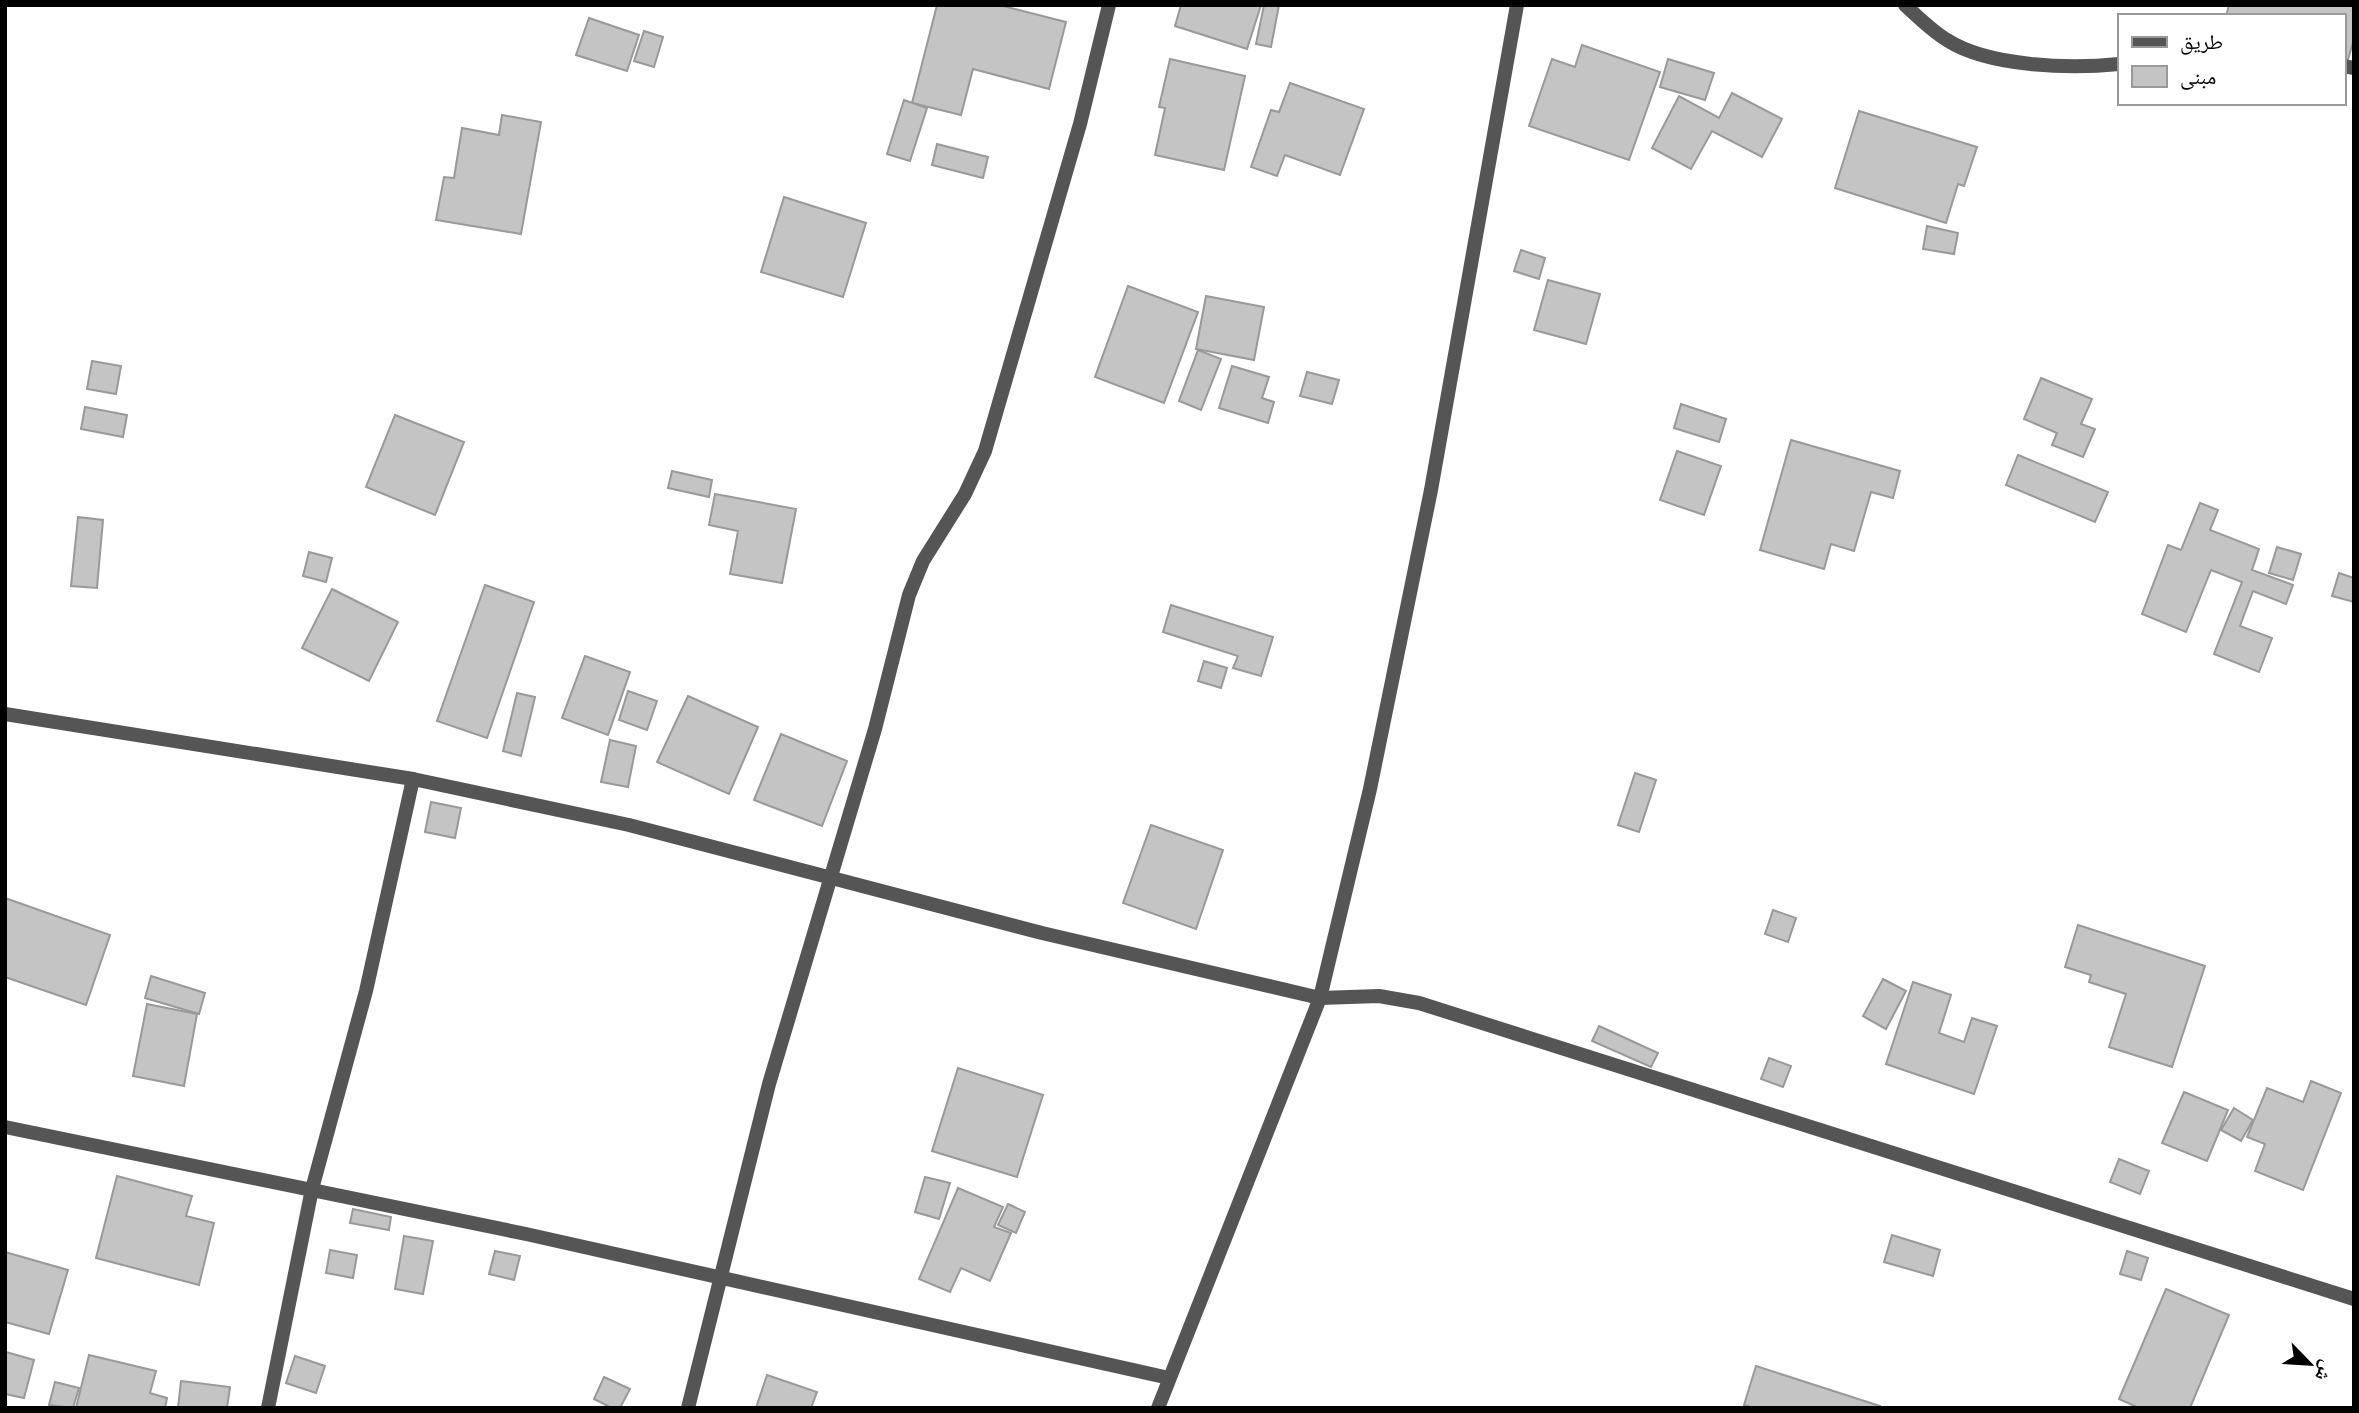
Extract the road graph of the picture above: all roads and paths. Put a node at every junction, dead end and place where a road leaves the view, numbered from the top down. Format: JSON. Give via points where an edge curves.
{"nodes":[{"id":1,"x":1109,"y":5,"type":"edge"},
{"id":2,"x":1517,"y":5,"type":"edge"},
{"id":3,"x":1905,"y":5,"type":"edge"},
{"id":4,"x":2118,"y":64,"type":"edge"},
{"id":5,"x":5,"y":714,"type":"edge"},
{"id":6,"x":413,"y":779,"type":"junction"},
{"id":7,"x":829,"y":877,"type":"junction"},
{"id":8,"x":1320,"y":998,"type":"junction"},
{"id":9,"x":5,"y":1127,"type":"edge"},
{"id":10,"x":312,"y":1189,"type":"junction"},
{"id":11,"x":719,"y":1277,"type":"junction"},
{"id":12,"x":2354,"y":1299,"type":"edge"},
{"id":13,"x":1169,"y":1378,"type":"junction"},
{"id":14,"x":268,"y":1408,"type":"edge"},
{"id":15,"x":688,"y":1408,"type":"edge"},
{"id":16,"x":1158,"y":1408,"type":"edge"}],
"edges":[{"from":1,"to":7,"type":"street","via":[[1080,124],[985,451],[909,595],[875,729]]},
{"from":2,"to":8,"type":"street","via":[[1431,490],[1370,789]]},
{"from":3,"to":4,"type":"street","via":[[1948,41],[1970,52],[2049,65]]},
{"from":5,"to":6,"type":"street"},
{"from":6,"to":7,"type":"street","via":[[629,825]]},
{"from":6,"to":10,"type":"street","via":[[366,990]]},
{"from":7,"to":8,"type":"street"},
{"from":7,"to":11,"type":"street"},
{"from":8,"to":12,"type":"street","via":[[1379,996],[1478,1020]]},
{"from":8,"to":13,"type":"street"},
{"from":9,"to":10,"type":"street"},
{"from":10,"to":11,"type":"street"},
{"from":10,"to":14,"type":"street"},
{"from":11,"to":13,"type":"street"},
{"from":11,"to":15,"type":"street"},
{"from":13,"to":16,"type":"street"}]}
